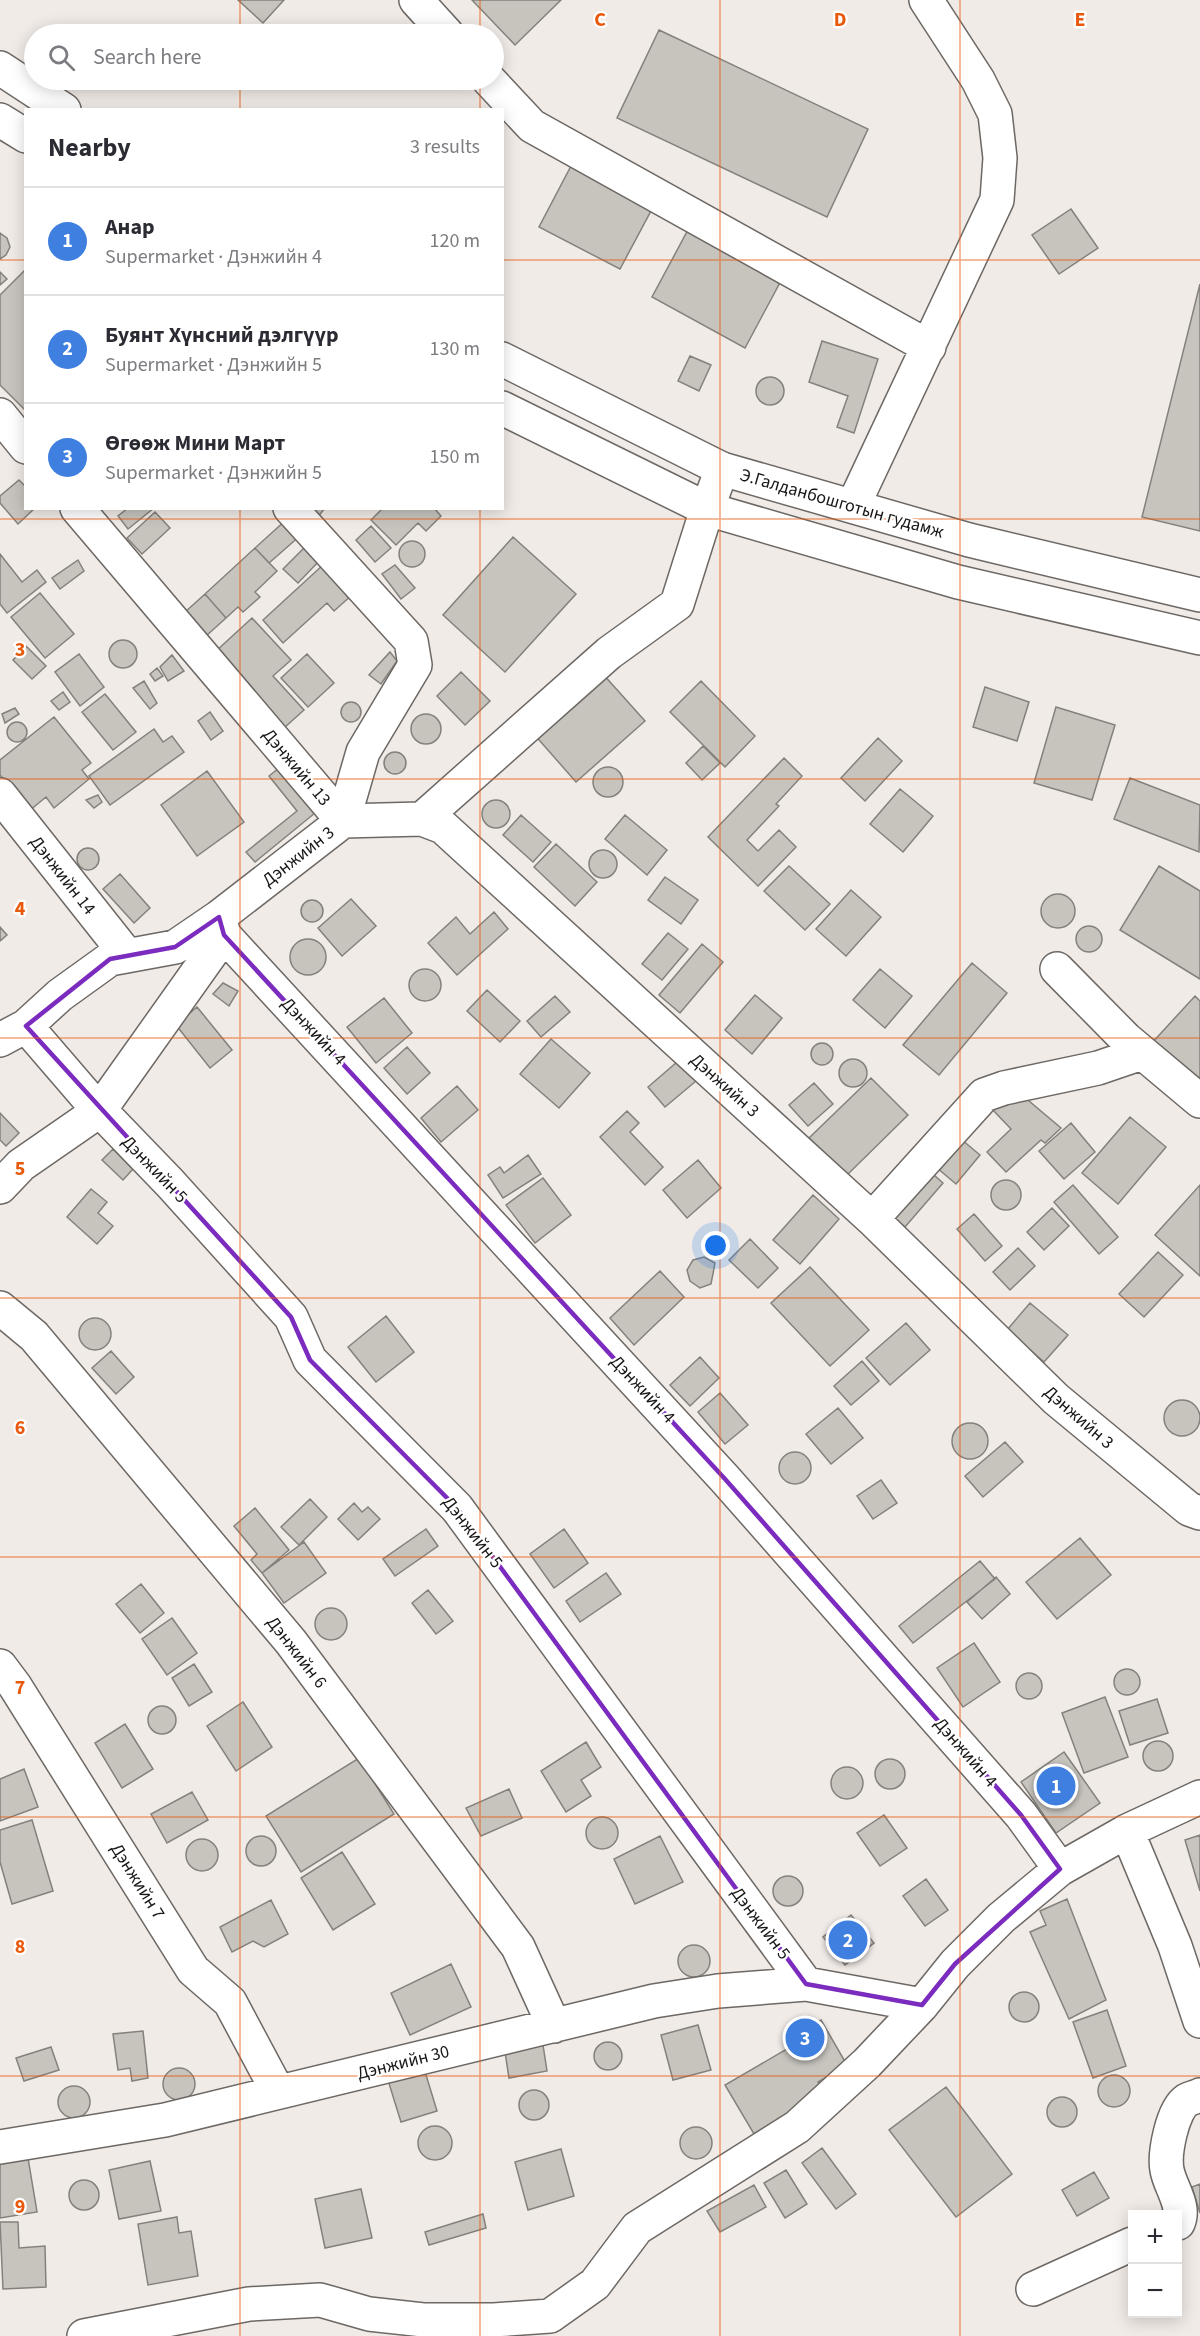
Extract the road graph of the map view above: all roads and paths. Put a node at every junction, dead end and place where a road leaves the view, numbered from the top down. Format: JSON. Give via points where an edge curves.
{"nodes":[{"id":1,"x":416,"y":0,"type":"edge"},
{"id":2,"x":926,"y":0,"type":"edge"},
{"id":3,"x":438,"y":24,"type":"edge"},
{"id":4,"x":0,"y":68,"type":"edge"},
{"id":5,"x":24,"y":84,"type":"edge"},
{"id":6,"x":34,"y":90,"type":"edge"},
{"id":7,"x":498,"y":90,"type":"edge"},
{"id":8,"x":61,"y":108,"type":"edge"},
{"id":9,"x":0,"y":120,"type":"edge"},
{"id":10,"x":24,"y":135,"type":"edge"},
{"id":11,"x":929,"y":347,"type":"junction"},
{"id":12,"x":504,"y":360,"type":"edge"},
{"id":13,"x":504,"y":409,"type":"edge"},
{"id":14,"x":0,"y":416,"type":"edge"},
{"id":15,"x":24,"y":445,"type":"edge"},
{"id":16,"x":722,"y":469,"type":"junction"},
{"id":17,"x":853,"y":506,"type":"junction"},
{"id":18,"x":707,"y":509,"type":"junction"},
{"id":19,"x":79,"y":510,"type":"edge"},
{"id":20,"x":292,"y":510,"type":"edge"},
{"id":21,"x":1200,"y":595,"type":"edge"},
{"id":22,"x":1200,"y":638,"type":"edge"},
{"id":23,"x":0,"y":795,"type":"edge"},
{"id":24,"x":422,"y":819,"type":"junction"},
{"id":25,"x":343,"y":821,"type":"junction"},
{"id":26,"x":221,"y":926,"type":"junction"},
{"id":27,"x":126,"y":954,"type":"junction"},
{"id":28,"x":1058,"y":969,"type":"dead end"},
{"id":29,"x":13,"y":1033,"type":"edge"},
{"id":30,"x":1142,"y":1053,"type":"junction"},
{"id":31,"x":1200,"y":1101,"type":"edge"},
{"id":32,"x":99,"y":1111,"type":"junction"},
{"id":33,"x":0,"y":1187,"type":"edge"},
{"id":34,"x":872,"y":1219,"type":"junction"},
{"id":35,"x":0,"y":1308,"type":"edge"},
{"id":36,"x":1200,"y":1513,"type":"edge"},
{"id":37,"x":0,"y":1666,"type":"edge"},
{"id":38,"x":1200,"y":1797,"type":"edge"},
{"id":39,"x":1127,"y":1831,"type":"junction"},
{"id":40,"x":1060,"y":1869,"type":"junction"},
{"id":41,"x":806,"y":1984,"type":"junction"},
{"id":42,"x":922,"y":2005,"type":"junction"},
{"id":43,"x":1200,"y":2021,"type":"edge"},
{"id":44,"x":554,"y":2025,"type":"junction"},
{"id":45,"x":278,"y":2092,"type":"junction"},
{"id":46,"x":1200,"y":2095,"type":"edge"},
{"id":47,"x":2,"y":2142,"type":"edge"},
{"id":48,"x":1180,"y":2210,"type":"edge"},
{"id":49,"x":1128,"y":2246,"type":"edge"},
{"id":50,"x":1033,"y":2289,"type":"dead end"},
{"id":51,"x":500,"y":2328,"type":"edge"},
{"id":52,"x":84,"y":2336,"type":"edge"}],
"edges":[{"from":1,"to":3,"type":"street"},
{"from":2,"to":11,"type":"street","via":[[978,80],[995,114],[1000,158],[997,200]]},
{"from":4,"to":5,"type":"street"},
{"from":6,"to":8,"type":"street"},
{"from":7,"to":11,"type":"street","via":[[532,126]]},
{"from":9,"to":10,"type":"street"},
{"from":11,"to":17,"type":"street"},
{"from":12,"to":16,"type":"street","name":"Э.Галданбошготын гудамж"},
{"from":13,"to":18,"type":"street"},
{"from":14,"to":15,"type":"street"},
{"from":16,"to":17,"type":"street","name":"Э.Галданбошготын гудамж"},
{"from":16,"to":18,"type":"street"},
{"from":17,"to":21,"type":"street","name":"Э.Галданбошготын гудамж","via":[[969,540]]},
{"from":18,"to":22,"type":"street","via":[[958,582]]},
{"from":18,"to":24,"type":"street","via":[[677,604],[609,653]]},
{"from":19,"to":25,"type":"street","name":"Дэнжийн 13"},
{"from":20,"to":25,"type":"street","name":"Дэнжийн 13","via":[[411,641],[415,665],[363,752]]},
{"from":23,"to":27,"type":"street","name":"Дэнжийн 14"},
{"from":24,"to":25,"type":"street","name":"Дэнжийн 3"},
{"from":24,"to":34,"type":"street","name":"Дэнжийн 3","via":[[443,827]]},
{"from":25,"to":26,"type":"street","name":"Дэнжийн 3"},
{"from":26,"to":27,"type":"street","via":[[175,947]]},
{"from":26,"to":32,"type":"street"},
{"from":26,"to":40,"type":"street","name":"Дэнжийн 4","via":[[725,1479],[1021,1815]]},
{"from":27,"to":29,"type":"street","via":[[110,959]]},
{"from":28,"to":30,"type":"street"},
{"from":29,"to":32,"type":"street","name":"Дэнжийн 5"},
{"from":30,"to":31,"type":"street"},
{"from":30,"to":34,"type":"street","via":[[1098,1068],[984,1095]]},
{"from":32,"to":33,"type":"street","via":[[21,1165]]},
{"from":32,"to":41,"type":"street","name":"Дэнжийн 5","via":[[291,1317],[310,1360],[457,1508]]},
{"from":34,"to":36,"type":"street","name":"Дэнжийн 3","via":[[1056,1400],[1189,1509]]},
{"from":35,"to":44,"type":"street","name":"Дэнжийн 6","via":[[34,1336],[291,1642],[518,1947]]},
{"from":37,"to":45,"type":"street","name":"Дэнжийн 7","via":[[194,1970],[230,2002]]},
{"from":38,"to":39,"type":"street"},
{"from":39,"to":40,"type":"street"},
{"from":39,"to":43,"type":"street","via":[[1175,1946]]},
{"from":40,"to":42,"type":"street","via":[[1001,1918],[955,1964]]},
{"from":41,"to":42,"type":"street"},
{"from":41,"to":44,"type":"street","name":"Дэнжийн 30","via":[[718,1990]]},
{"from":42,"to":51,"type":"street","via":[[867,2063],[796,2127],[638,2228],[595,2284],[550,2316]]},
{"from":44,"to":45,"type":"street","name":"Дэнжийн 30"},
{"from":45,"to":47,"type":"street","name":"Дэнжийн 30","via":[[165,2120]]},
{"from":46,"to":48,"type":"street","via":[[1185,2101],[1173,2122],[1165,2158]]},
{"from":49,"to":50,"type":"street"},
{"from":51,"to":52,"type":"street","via":[[369,2314],[320,2300],[249,2304]]}]}
